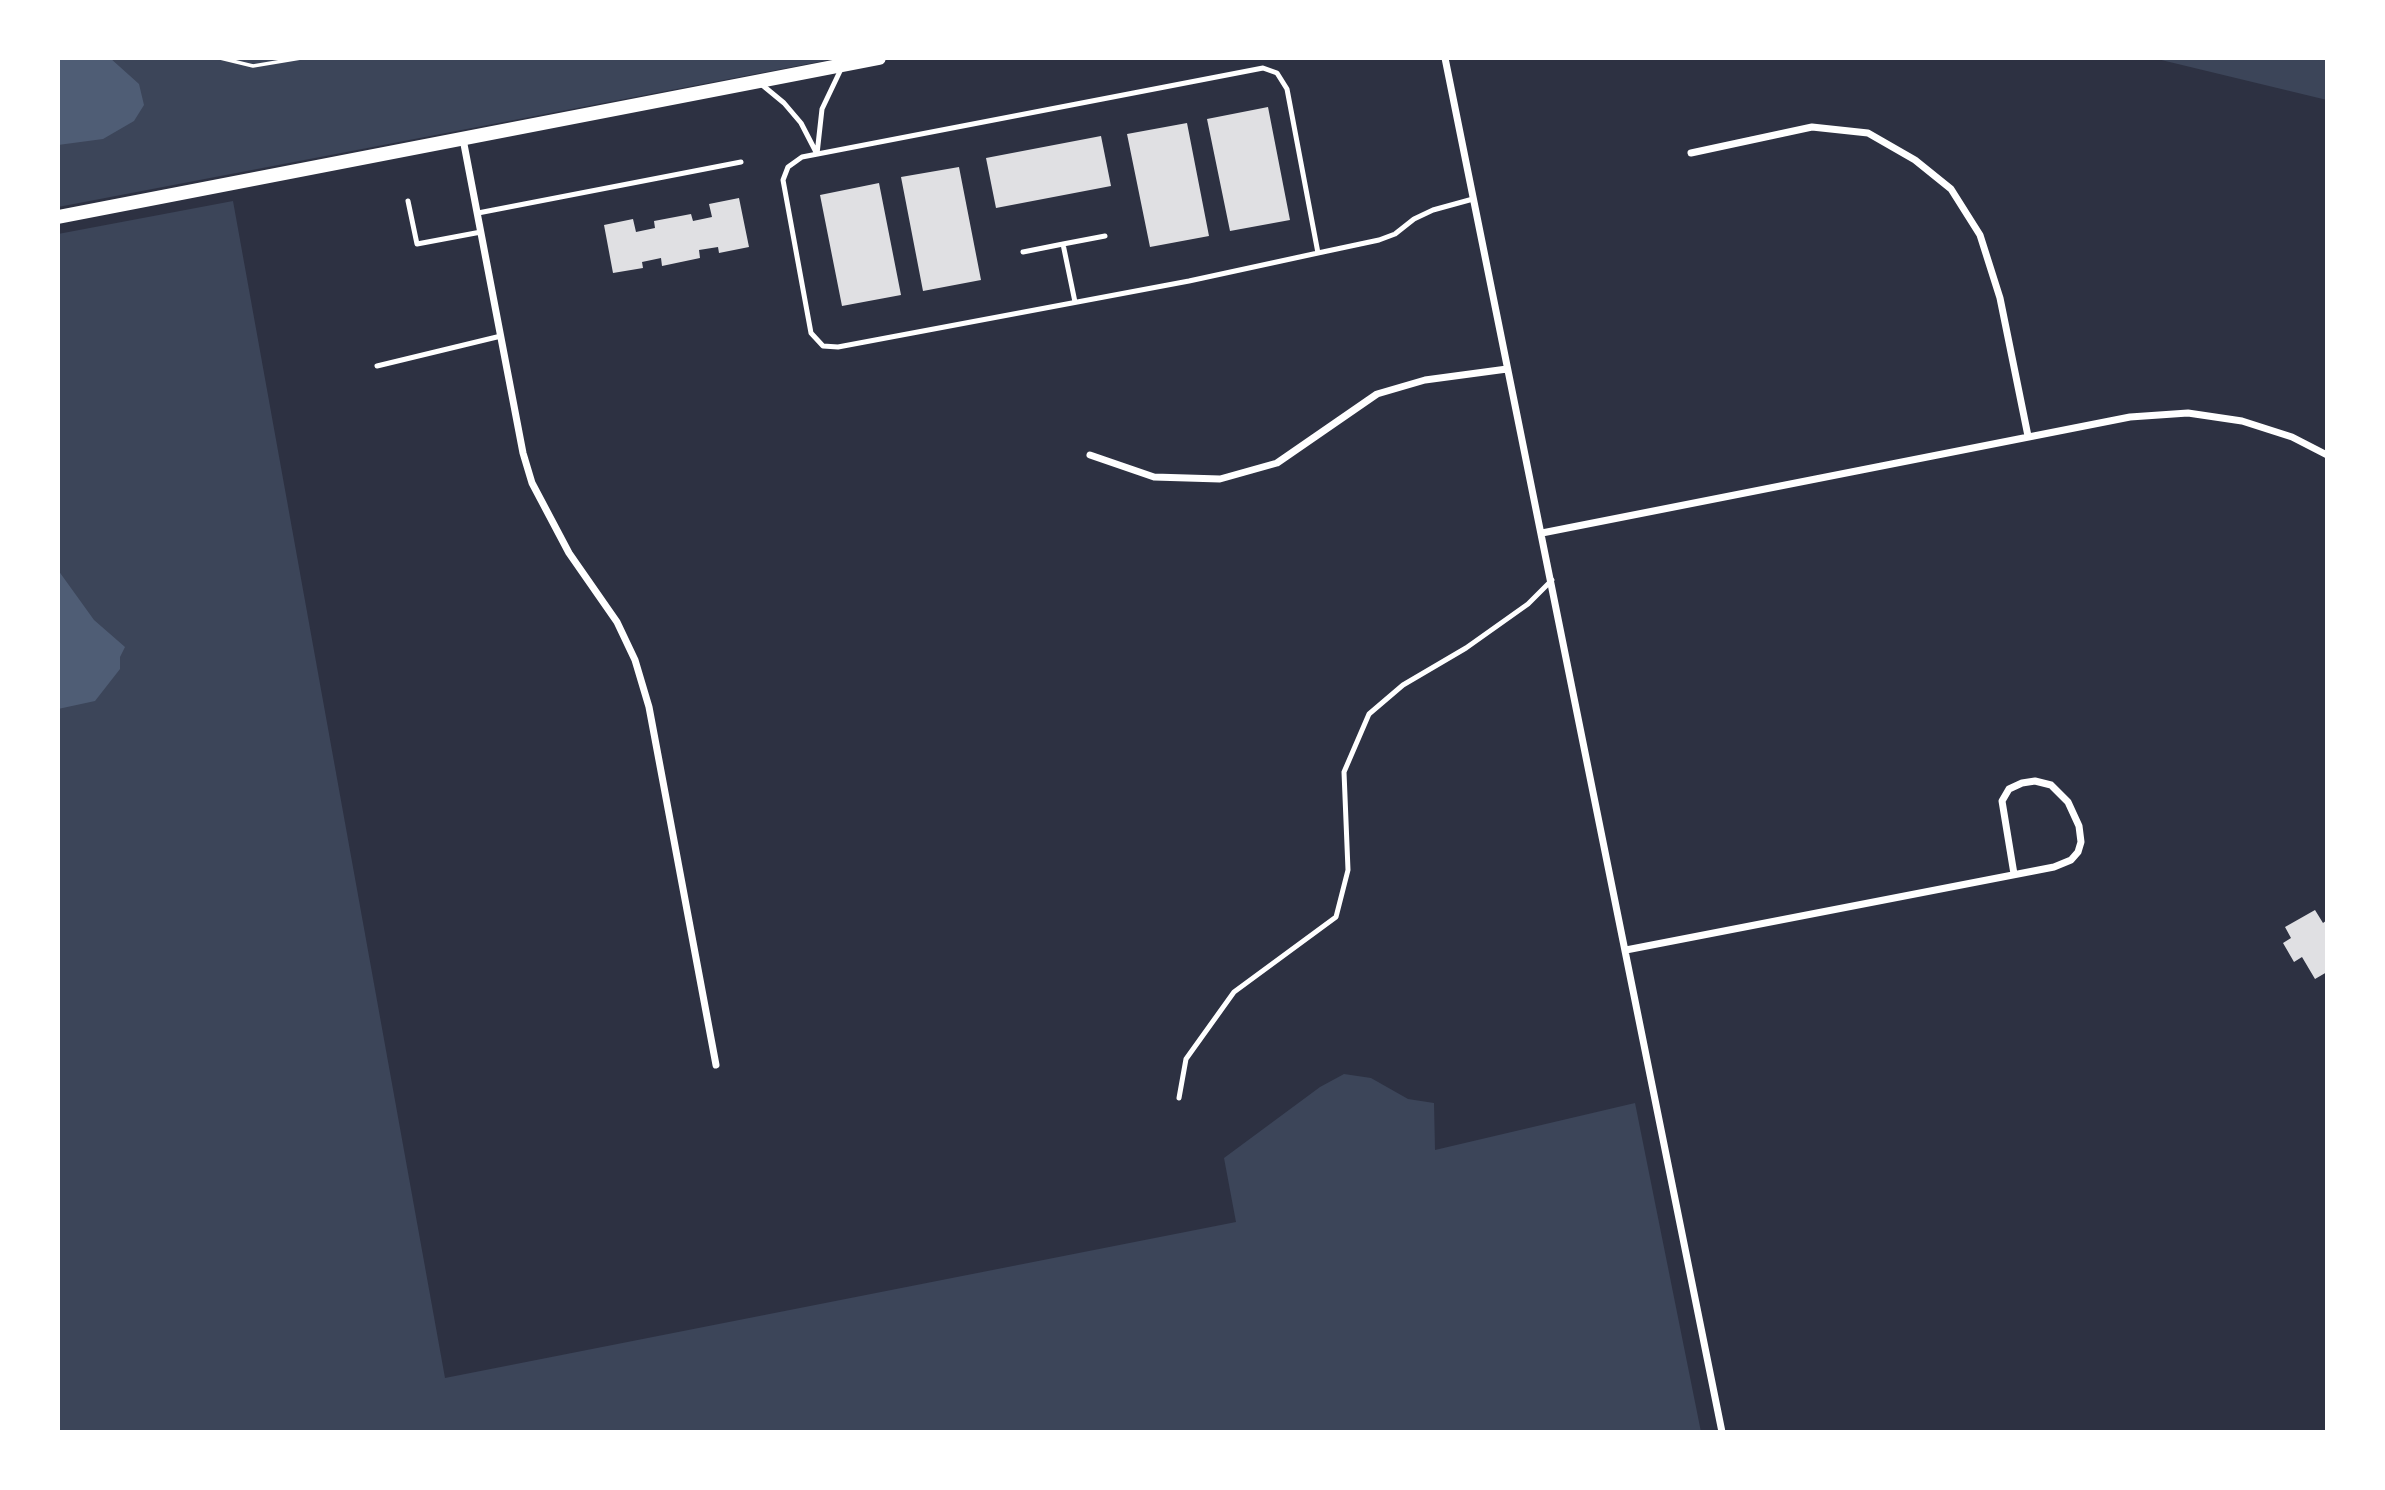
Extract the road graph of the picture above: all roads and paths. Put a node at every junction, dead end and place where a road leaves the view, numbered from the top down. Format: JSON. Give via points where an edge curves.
{"nodes":[{"id":1,"x":159,"y":58,"type":"edge"},
{"id":2,"x":188,"y":58,"type":"edge"},
{"id":3,"x":220,"y":58,"type":"edge"},
{"id":4,"x":301,"y":58,"type":"edge"},
{"id":5,"x":879,"y":58,"type":"edge"},
{"id":6,"x":1446,"y":58,"type":"edge"},
{"id":7,"x":842,"y":65,"type":"junction"},
{"id":8,"x":758,"y":82,"type":"junction"},
{"id":9,"x":463,"y":139,"type":"junction"},
{"id":10,"x":1691,"y":153,"type":"dead end"},
{"id":11,"x":817,"y":154,"type":"junction"},
{"id":12,"x":741,"y":162,"type":"dead end"},
{"id":13,"x":1473,"y":199,"type":"junction"},
{"id":14,"x":408,"y":201,"type":"dead end"},
{"id":15,"x":478,"y":214,"type":"junction"},
{"id":16,"x":58,"y":217,"type":"edge"},
{"id":17,"x":481,"y":232,"type":"junction"},
{"id":18,"x":1105,"y":236,"type":"dead end"},
{"id":19,"x":1063,"y":244,"type":"junction"},
{"id":20,"x":1023,"y":252,"type":"dead end"},
{"id":21,"x":1318,"y":253,"type":"junction"},
{"id":22,"x":1075,"y":302,"type":"junction"},
{"id":23,"x":500,"y":336,"type":"junction"},
{"id":24,"x":377,"y":366,"type":"dead end"},
{"id":25,"x":1507,"y":369,"type":"junction"},
{"id":26,"x":2028,"y":436,"type":"junction"},
{"id":27,"x":1090,"y":455,"type":"dead end"},
{"id":28,"x":2327,"y":455,"type":"edge"},
{"id":29,"x":1542,"y":533,"type":"junction"},
{"id":30,"x":1552,"y":580,"type":"junction"},
{"id":31,"x":2014,"y":874,"type":"junction"},
{"id":32,"x":1626,"y":950,"type":"junction"},
{"id":33,"x":716,"y":1065,"type":"dead end"},
{"id":34,"x":1179,"y":1098,"type":"dead end"},
{"id":35,"x":1722,"y":1432,"type":"edge"}],
"edges":[{"from":1,"to":2,"type":"path"},
{"from":3,"to":4,"type":"path","via":[[253,66]]},
{"from":5,"to":7,"type":"main road"},
{"from":6,"to":13,"type":"street"},
{"from":7,"to":8,"type":"main road"},
{"from":7,"to":11,"type":"lane","via":[[822,109]]},
{"from":8,"to":9,"type":"main road"},
{"from":8,"to":11,"type":"lane","via":[[801,123]]},
{"from":9,"to":15,"type":"street"},
{"from":9,"to":16,"type":"main road"},
{"from":10,"to":26,"type":"street","via":[[1812,127],[1868,133],[1915,160],[1951,189],[1980,235],[1996,285]]},
{"from":11,"to":21,"type":"lane","via":[[1263,68],[1277,73],[1287,89]]},
{"from":11,"to":22,"type":"lane","via":[[788,167],[783,180],[811,333],[824,346]]},
{"from":12,"to":15,"type":"lane"},
{"from":13,"to":21,"type":"lane","via":[[1433,210],[1379,240]]},
{"from":13,"to":25,"type":"street"},
{"from":14,"to":17,"type":"lane","via":[[417,244]]},
{"from":15,"to":17,"type":"street"},
{"from":17,"to":23,"type":"street"},
{"from":18,"to":19,"type":"lane"},
{"from":19,"to":20,"type":"lane"},
{"from":19,"to":22,"type":"lane"},
{"from":21,"to":22,"type":"lane"},
{"from":23,"to":24,"type":"lane"},
{"from":23,"to":33,"type":"street","via":[[532,483],[569,553],[617,622],[643,686]]},
{"from":25,"to":27,"type":"street","via":[[1425,380],[1377,394],[1277,463],[1220,479],[1154,477]]},
{"from":25,"to":29,"type":"street"},
{"from":26,"to":28,"type":"street","via":[[2130,417],[2188,413],[2242,421],[2292,437]]},
{"from":26,"to":29,"type":"street"},
{"from":29,"to":30,"type":"street"},
{"from":30,"to":32,"type":"street"},
{"from":30,"to":34,"type":"lane","via":[[1528,604],[1466,649],[1403,685],[1369,714],[1344,772],[1348,870],[1336,917],[1234,992],[1186,1059]]},
{"from":31,"to":31,"type":"street","via":[[2054,867],[2078,852],[2079,826],[2067,802],[2051,785],[2022,783],[2009,789],[2002,801]]},
{"from":31,"to":32,"type":"street"},
{"from":32,"to":35,"type":"street"}]}
